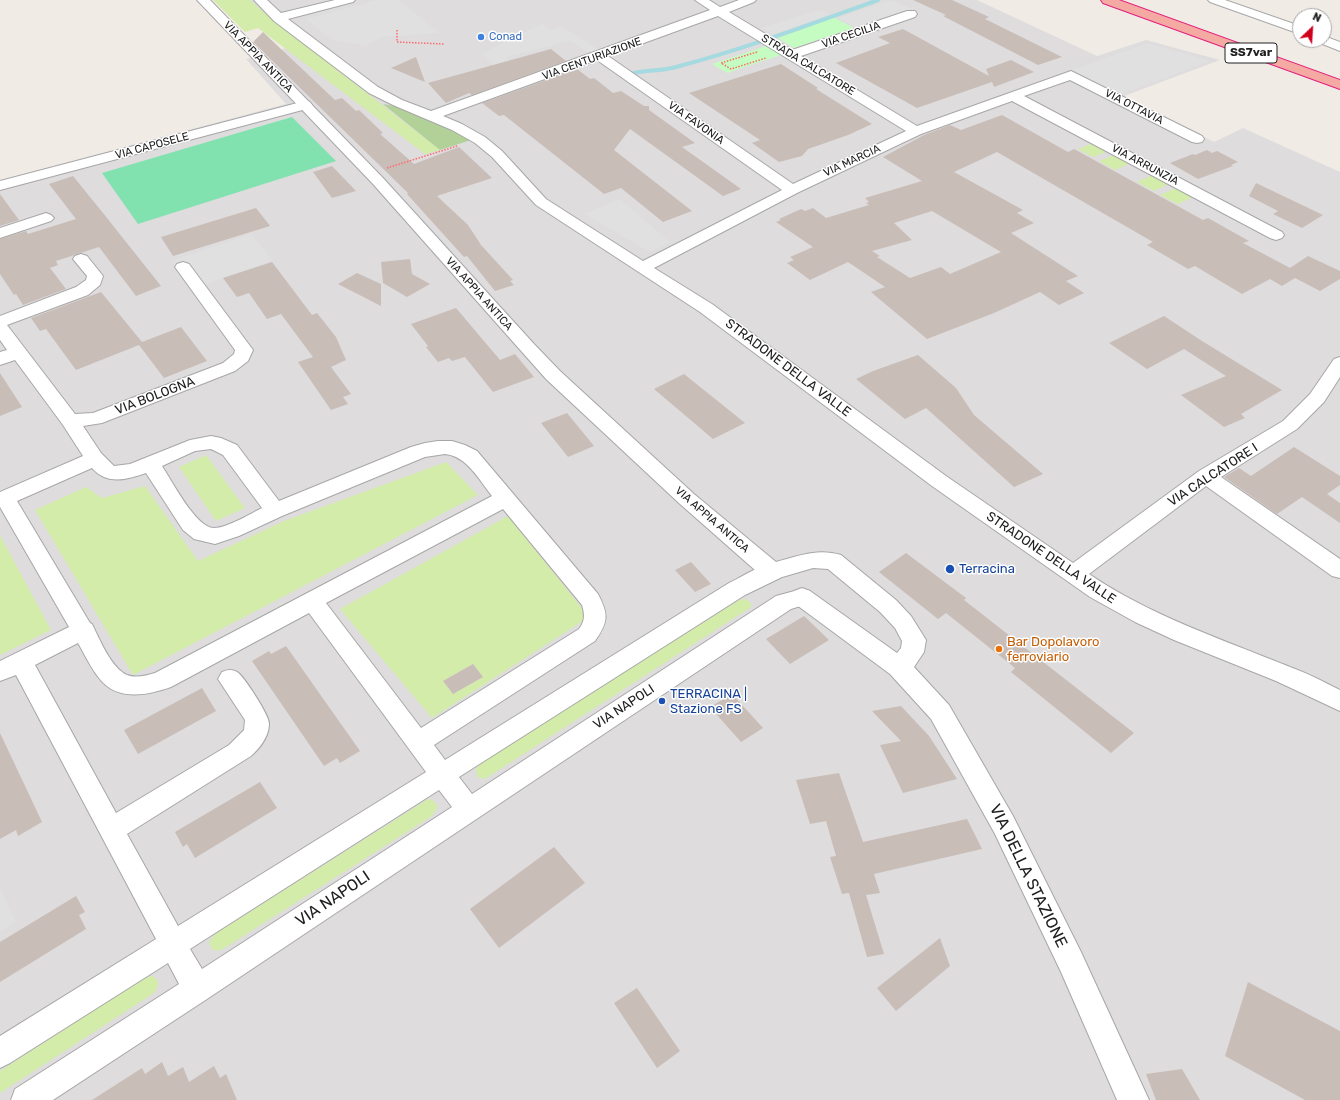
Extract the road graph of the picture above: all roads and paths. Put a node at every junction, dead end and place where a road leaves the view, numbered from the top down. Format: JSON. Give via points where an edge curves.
{"nodes":[{"id":1,"x":203,"y":0,"type":"edge"},
{"id":2,"x":260,"y":0,"type":"edge"},
{"id":3,"x":349,"y":0,"type":"edge"},
{"id":4,"x":701,"y":0,"type":"edge"},
{"id":5,"x":750,"y":0,"type":"edge"},
{"id":6,"x":1107,"y":0,"type":"edge"},
{"id":7,"x":1128,"y":0,"type":"edge"},
{"id":8,"x":1214,"y":0,"type":"edge"},
{"id":9,"x":720,"y":12,"type":"junction"},
{"id":10,"x":911,"y":14,"type":"dead end"},
{"id":11,"x":278,"y":18,"type":"junction"},
{"id":12,"x":1167,"y":18,"type":"junction"},
{"id":13,"x":1292,"y":27,"type":"edge"},
{"id":14,"x":397,"y":30,"type":"dead end"},
{"id":15,"x":444,"y":44,"type":"dead end"},
{"id":16,"x":764,"y":46,"type":"junction"},
{"id":17,"x":791,"y":55,"type":"junction"},
{"id":18,"x":600,"y":56,"type":"junction"},
{"id":19,"x":1071,"y":75,"type":"joint"},
{"id":20,"x":1340,"y":76,"type":"edge"},
{"id":21,"x":1340,"y":85,"type":"edge"},
{"id":22,"x":1013,"y":96,"type":"junction"},
{"id":23,"x":305,"y":105,"type":"junction"},
{"id":24,"x":433,"y":116,"type":"junction"},
{"id":25,"x":916,"y":131,"type":"junction"},
{"id":26,"x":478,"y":139,"type":"junction"},
{"id":27,"x":1197,"y":139,"type":"dead end"},
{"id":28,"x":371,"y":174,"type":"junction"},
{"id":29,"x":0,"y":186,"type":"edge"},
{"id":30,"x":792,"y":190,"type":"junction"},
{"id":31,"x":46,"y":218,"type":"dead end"},
{"id":32,"x":0,"y":233,"type":"edge"},
{"id":33,"x":1276,"y":235,"type":"dead end"},
{"id":34,"x":81,"y":259,"type":"dead end"},
{"id":35,"x":183,"y":267,"type":"dead end"},
{"id":36,"x":643,"y":267,"type":"junction"},
{"id":37,"x":0,"y":322,"type":"edge"},
{"id":38,"x":0,"y":328,"type":"edge"},
{"id":39,"x":17,"y":352,"type":"junction"},
{"id":40,"x":0,"y":358,"type":"edge"},
{"id":41,"x":1340,"y":363,"type":"edge"},
{"id":42,"x":70,"y":421,"type":"junction"},
{"id":43,"x":96,"y":458,"type":"junction"},
{"id":44,"x":150,"y":464,"type":"junction"},
{"id":45,"x":1206,"y":476,"type":"junction"},
{"id":46,"x":506,"y":498,"type":"junction"},
{"id":47,"x":2,"y":499,"type":"edge"},
{"id":48,"x":275,"y":511,"type":"junction"},
{"id":49,"x":1340,"y":570,"type":"edge"},
{"id":50,"x":772,"y":572,"type":"junction"},
{"id":51,"x":1073,"y":574,"type":"junction"},
{"id":52,"x":802,"y":597,"type":"joint"},
{"id":53,"x":312,"y":602,"type":"junction"},
{"id":54,"x":84,"y":630,"type":"junction"},
{"id":55,"x":10,"y":667,"type":"edge"},
{"id":56,"x":899,"y":667,"type":"junction"},
{"id":57,"x":230,"y":679,"type":"dead end"},
{"id":58,"x":1340,"y":701,"type":"edge"},
{"id":59,"x":418,"y":742,"type":"junction"},
{"id":60,"x":442,"y":774,"type":"junction"},
{"id":61,"x":468,"y":809,"type":"junction"},
{"id":62,"x":111,"y":830,"type":"junction"},
{"id":63,"x":173,"y":944,"type":"junction"},
{"id":64,"x":197,"y":989,"type":"junction"},
{"id":65,"x":0,"y":1053,"type":"edge"},
{"id":66,"x":26,"y":1100,"type":"edge"},
{"id":67,"x":1133,"y":1100,"type":"edge"}],
"edges":[{"from":1,"to":23,"type":"street","name":"VIA APPIA ANTICA"},
{"from":2,"to":11,"type":"street","name":"STRADONE DELLA VALLE"},
{"from":3,"to":11,"type":"street"},
{"from":4,"to":9,"type":"street","name":"STRADA CALCATORE"},
{"from":5,"to":9,"type":"street","name":"VIA CENTURIAZIONE"},
{"from":6,"to":12,"type":"highway","number":"SS7var"},
{"from":7,"to":12,"type":"highway","number":"SS7var"},
{"from":8,"to":13,"type":"street"},
{"from":9,"to":16,"type":"street","name":"STRADA CALCATORE"},
{"from":9,"to":18,"type":"street","name":"VIA CENTURIAZIONE"},
{"from":10,"to":17,"type":"street","name":"VIA CECILIA"},
{"from":11,"to":24,"type":"street","name":"STRADONE DELLA VALLE","via":[[375,91]]},
{"from":12,"to":20,"type":"highway","number":"SS7var"},
{"from":12,"to":21,"type":"highway","number":"SS7var"},
{"from":14,"to":15,"type":"path","via":[[397,42]]},
{"from":16,"to":16,"type":"path","via":[[770,56],[731,69],[721,63]]},
{"from":16,"to":17,"type":"street","name":"STRADA CALCATORE"},
{"from":17,"to":25,"type":"street","name":"STRADA CALCATORE"},
{"from":18,"to":24,"type":"street","name":"VIA CENTURIAZIONE"},
{"from":18,"to":30,"type":"street","name":"VIA FAVONIA"},
{"from":19,"to":22,"type":"street","name":"VIA MARCIA"},
{"from":19,"to":27,"type":"street","name":"VIA OTTAVIA"},
{"from":22,"to":25,"type":"street","name":"VIA MARCIA"},
{"from":22,"to":33,"type":"street","name":"VIA ARRUNZIA"},
{"from":23,"to":28,"type":"street","name":"VIA APPIA ANTICA"},
{"from":23,"to":29,"type":"street","name":"VIA CAPOSELE"},
{"from":24,"to":26,"type":"street","name":"STRADONE DELLA VALLE","via":[[457,126]]},
{"from":25,"to":30,"type":"street","name":"VIA MARCIA"},
{"from":26,"to":28,"type":"path"},
{"from":26,"to":36,"type":"street","name":"STRADONE DELLA VALLE","via":[[499,155],[523,185],[541,202]]},
{"from":28,"to":50,"type":"street","name":"VIA APPIA ANTICA","via":[[553,375],[687,499]]},
{"from":30,"to":36,"type":"street","name":"VIA MARCIA"},
{"from":31,"to":32,"type":"street"},
{"from":34,"to":37,"type":"street","via":[[95,276],[91,285],[82,291]]},
{"from":35,"to":42,"type":"street","name":"VIA BOLOGNA","via":[[244,350],[242,357],[229,367],[103,416],[86,421]]},
{"from":36,"to":51,"type":"street","name":"STRADONE DELLA VALLE","via":[[724,321],[946,486]]},
{"from":38,"to":39,"type":"street"},
{"from":39,"to":40,"type":"street"},
{"from":39,"to":42,"type":"street"},
{"from":41,"to":45,"type":"street","name":"VIA CALCATORE I","via":[[1324,389],[1298,418],[1277,434]]},
{"from":42,"to":43,"type":"street"},
{"from":43,"to":44,"type":"street","via":[[103,468],[113,473]]},
{"from":43,"to":47,"type":"street"},
{"from":44,"to":48,"type":"street","via":[[197,444],[220,444],[230,450]]},
{"from":44,"to":48,"type":"street","via":[[190,525],[201,534],[223,535]]},
{"from":45,"to":49,"type":"street"},
{"from":45,"to":51,"type":"street","name":"VIA CALCATORE I"},
{"from":46,"to":48,"type":"street","via":[[470,456],[454,448],[440,447],[418,452]]},
{"from":46,"to":53,"type":"street"},
{"from":46,"to":59,"type":"street","via":[[590,600],[596,620],[587,635],[579,641]]},
{"from":47,"to":54,"type":"street"},
{"from":50,"to":56,"type":"street","via":[[813,560],[833,561],[888,606],[910,631],[914,640],[912,652]]},
{"from":50,"to":60,"type":"street","via":[[737,589]]},
{"from":51,"to":58,"type":"street","name":"STRADONE DELLA VALLE","via":[[1112,600],[1143,616],[1201,643],[1284,674]]},
{"from":52,"to":56,"type":"street","name":"VIA DELLA STAZIONE"},
{"from":52,"to":61,"type":"street","name":"VIA NAPOLI","via":[[784,602]]},
{"from":53,"to":54,"type":"street","via":[[162,680],[138,687],[123,684],[110,676]]},
{"from":53,"to":59,"type":"street"},
{"from":54,"to":55,"type":"street"},
{"from":55,"to":62,"type":"street"},
{"from":56,"to":67,"type":"street","name":"VIA DELLA STAZIONE","via":[[940,712],[1004,825],[1071,962]]},
{"from":57,"to":62,"type":"street","via":[[257,718],[257,732],[252,739],[238,752]]},
{"from":59,"to":60,"type":"street"},
{"from":60,"to":61,"type":"street"},
{"from":60,"to":63,"type":"street"},
{"from":61,"to":64,"type":"street","name":"VIA NAPOLI"},
{"from":62,"to":63,"type":"street"},
{"from":63,"to":64,"type":"street"},
{"from":63,"to":65,"type":"street"},
{"from":64,"to":66,"type":"street","name":"VIA NAPOLI"}]}
